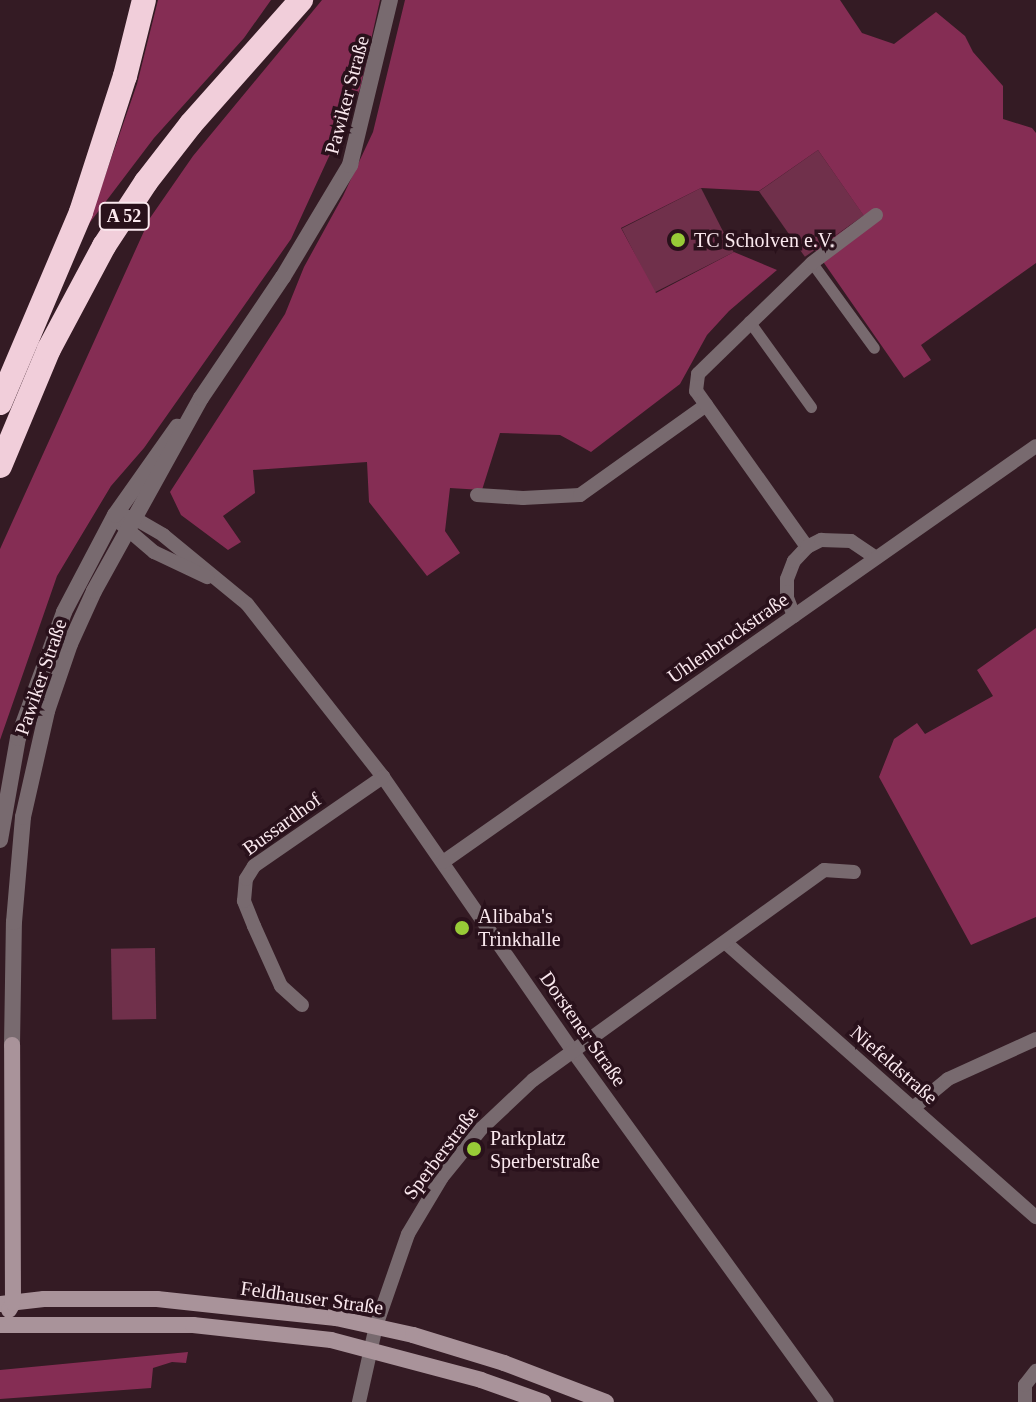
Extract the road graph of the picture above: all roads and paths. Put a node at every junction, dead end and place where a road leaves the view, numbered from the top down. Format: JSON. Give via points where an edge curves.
{"nodes":[{"id":1,"x":144,"y":0,"type":"edge"},
{"id":2,"x":301,"y":0,"type":"edge"},
{"id":3,"x":390,"y":0,"type":"edge"},
{"id":4,"x":876,"y":215,"type":"dead end"},
{"id":5,"x":812,"y":263,"type":"junction"},
{"id":6,"x":749,"y":321,"type":"junction"},
{"id":7,"x":874,"y":348,"type":"dead end"},
{"id":8,"x":201,"y":398,"type":"junction"},
{"id":9,"x":0,"y":403,"type":"edge"},
{"id":10,"x":706,"y":405,"type":"junction"},
{"id":11,"x":811,"y":407,"type":"dead end"},
{"id":12,"x":1036,"y":446,"type":"edge"},
{"id":13,"x":0,"y":466,"type":"edge"},
{"id":14,"x":477,"y":495,"type":"dead end"},
{"id":15,"x":115,"y":515,"type":"junction"},
{"id":16,"x":130,"y":525,"type":"junction"},
{"id":17,"x":807,"y":547,"type":"junction"},
{"id":18,"x":876,"y":558,"type":"junction"},
{"id":19,"x":794,"y":616,"type":"junction"},
{"id":20,"x":383,"y":777,"type":"junction"},
{"id":21,"x":0,"y":840,"type":"edge"},
{"id":22,"x":443,"y":862,"type":"junction"},
{"id":23,"x":854,"y":872,"type":"dead end"},
{"id":24,"x":726,"y":943,"type":"junction"},
{"id":25,"x":302,"y":1005,"type":"dead end"},
{"id":26,"x":1036,"y":1039,"type":"edge"},
{"id":27,"x":4,"y":1045,"type":"edge"},
{"id":28,"x":574,"y":1053,"type":"junction"},
{"id":29,"x":913,"y":1108,"type":"junction"},
{"id":30,"x":1036,"y":1217,"type":"edge"},
{"id":31,"x":7,"y":1304,"type":"edge"},
{"id":32,"x":0,"y":1325,"type":"edge"},
{"id":33,"x":376,"y":1326,"type":"junction"},
{"id":34,"x":369,"y":1350,"type":"junction"},
{"id":35,"x":1036,"y":1371,"type":"edge"},
{"id":36,"x":359,"y":1402,"type":"edge"},
{"id":37,"x":543,"y":1402,"type":"edge"},
{"id":38,"x":606,"y":1402,"type":"edge"},
{"id":39,"x":827,"y":1402,"type":"edge"},
{"id":40,"x":1025,"y":1402,"type":"edge"}],
"edges":[{"from":1,"to":9,"type":"highway","number":"A 52","via":[[81,212]]},
{"from":2,"to":13,"type":"highway","number":"A 52","via":[[191,124],[112,234],[49,349]]},
{"from":3,"to":8,"type":"street","name":"Pawiker Straße","via":[[350,165]]},
{"from":4,"to":5,"type":"street"},
{"from":5,"to":6,"type":"street"},
{"from":5,"to":7,"type":"street"},
{"from":6,"to":10,"type":"street","via":[[698,374],[696,391]]},
{"from":6,"to":11,"type":"street"},
{"from":8,"to":15,"type":"street","name":"Pawiker Straße","via":[[163,442]]},
{"from":8,"to":16,"type":"street","name":"Pawiker Straße"},
{"from":10,"to":14,"type":"street","via":[[580,495]]},
{"from":10,"to":17,"type":"street"},
{"from":12,"to":18,"type":"street","name":"Uhlenbrockstraße"},
{"from":15,"to":16,"type":"street","name":"Dorstener Straße"},
{"from":15,"to":21,"type":"street","name":"Pawiker Straße","via":[[85,566],[40,671],[18,738]]},
{"from":16,"to":20,"type":"street","name":"Dorstener Straße","via":[[154,552],[198,572],[247,604]]},
{"from":16,"to":27,"type":"street","name":"Pawiker Straße","via":[[70,644],[47,711],[23,817]]},
{"from":17,"to":18,"type":"street","via":[[836,538],[851,541]]},
{"from":17,"to":19,"type":"street","via":[[787,579]]},
{"from":18,"to":19,"type":"street","name":"Uhlenbrockstraße"},
{"from":19,"to":22,"type":"street","name":"Uhlenbrockstraße"},
{"from":20,"to":22,"type":"street","name":"Dorstener Straße"},
{"from":20,"to":25,"type":"street","name":"Bussardhof","via":[[254,866],[246,879],[244,901],[259,938],[281,986]]},
{"from":22,"to":28,"type":"street","name":"Dorstener Straße"},
{"from":23,"to":24,"type":"street","via":[[824,870]]},
{"from":24,"to":28,"type":"street"},
{"from":24,"to":29,"type":"street","name":"Niefeldstraße"},
{"from":26,"to":29,"type":"street","via":[[948,1079]]},
{"from":27,"to":31,"type":"main road","name":"Pawiker Straße"},
{"from":28,"to":33,"type":"street","name":"Sperberstraße","via":[[505,1104],[442,1177],[408,1234]]},
{"from":28,"to":39,"type":"street","name":"Dorstener Straße"},
{"from":29,"to":30,"type":"street","name":"Niefeldstraße"},
{"from":31,"to":32,"type":"main road"},
{"from":31,"to":33,"type":"main road","name":"Feldhauser Straße","via":[[157,1299]]},
{"from":32,"to":34,"type":"main road","name":"Feldhauser Straße","via":[[193,1325],[331,1340]]},
{"from":33,"to":34,"type":"street","name":"Sperberstraße"},
{"from":33,"to":38,"type":"main road","name":"Feldhauser Straße","via":[[504,1363]]},
{"from":34,"to":36,"type":"street","name":"Sperberstraße"},
{"from":34,"to":37,"type":"main road","name":"Feldhauser Straße"},
{"from":35,"to":40,"type":"street","via":[[1025,1385]]}]}
